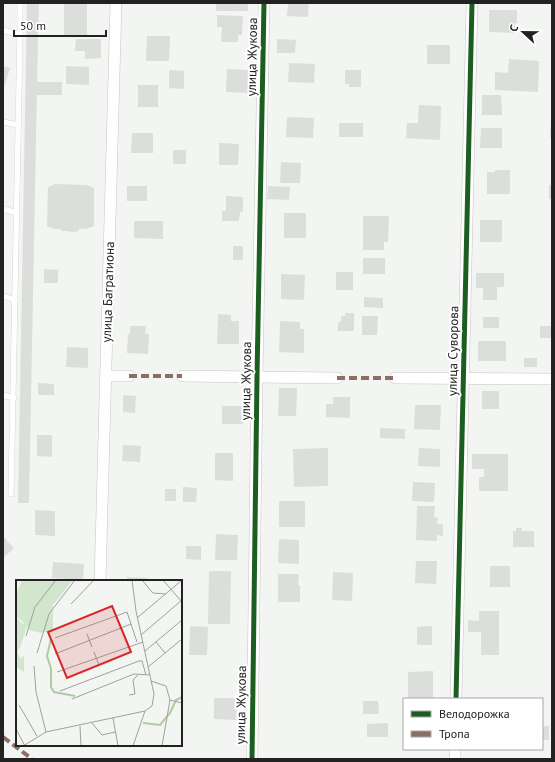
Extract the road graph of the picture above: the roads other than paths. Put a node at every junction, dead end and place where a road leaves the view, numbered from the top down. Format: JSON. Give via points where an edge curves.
{"nodes":[{"id":1,"x":20,"y":3,"type":"edge"},
{"id":2,"x":116,"y":3,"type":"edge"},
{"id":3,"x":264,"y":3,"type":"edge"},
{"id":4,"x":472,"y":3,"type":"edge"},
{"id":5,"x":3,"y":30,"type":"edge"},
{"id":6,"x":20,"y":35,"type":"junction"},
{"id":7,"x":3,"y":122,"type":"edge"},
{"id":8,"x":19,"y":125,"type":"junction"},
{"id":9,"x":3,"y":209,"type":"edge"},
{"id":10,"x":17,"y":213,"type":"junction"},
{"id":11,"x":3,"y":296,"type":"edge"},
{"id":12,"x":15,"y":300,"type":"junction"},
{"id":13,"x":106,"y":376,"type":"junction"},
{"id":14,"x":129,"y":376,"type":"dead end"},
{"id":15,"x":182,"y":376,"type":"dead end"},
{"id":16,"x":257,"y":377,"type":"junction"},
{"id":17,"x":337,"y":378,"type":"dead end"},
{"id":18,"x":396,"y":378,"type":"dead end"},
{"id":19,"x":464,"y":379,"type":"junction"},
{"id":20,"x":551,"y":379,"type":"edge"},
{"id":21,"x":3,"y":395,"type":"edge"},
{"id":22,"x":14,"y":398,"type":"junction"},
{"id":23,"x":11,"y":494,"type":"dead end"},
{"id":24,"x":100,"y":580,"type":"edge"},
{"id":25,"x":456,"y":698,"type":"edge"},
{"id":26,"x":252,"y":759,"type":"edge"}],
"edges":[{"from":1,"to":6,"type":"lane"},
{"from":2,"to":13,"type":"street","name":"улица Багратиона"},
{"from":3,"to":16,"type":"street","name":"улица Жукова"},
{"from":4,"to":19,"type":"street","name":"улица Суворова"},
{"from":5,"to":6,"type":"lane"},
{"from":6,"to":8,"type":"lane"},
{"from":7,"to":8,"type":"lane"},
{"from":8,"to":10,"type":"lane"},
{"from":9,"to":10,"type":"lane"},
{"from":10,"to":12,"type":"lane"},
{"from":11,"to":12,"type":"lane"},
{"from":12,"to":22,"type":"lane"},
{"from":13,"to":14,"type":"street"},
{"from":13,"to":24,"type":"street","name":"улица Багратиона"},
{"from":15,"to":16,"type":"street"},
{"from":16,"to":17,"type":"street"},
{"from":16,"to":26,"type":"street","name":"улица Жукова"},
{"from":18,"to":19,"type":"street"},
{"from":19,"to":20,"type":"street"},
{"from":19,"to":25,"type":"street","name":"улица Суворова"},
{"from":21,"to":22,"type":"lane"},
{"from":22,"to":23,"type":"lane"}]}
